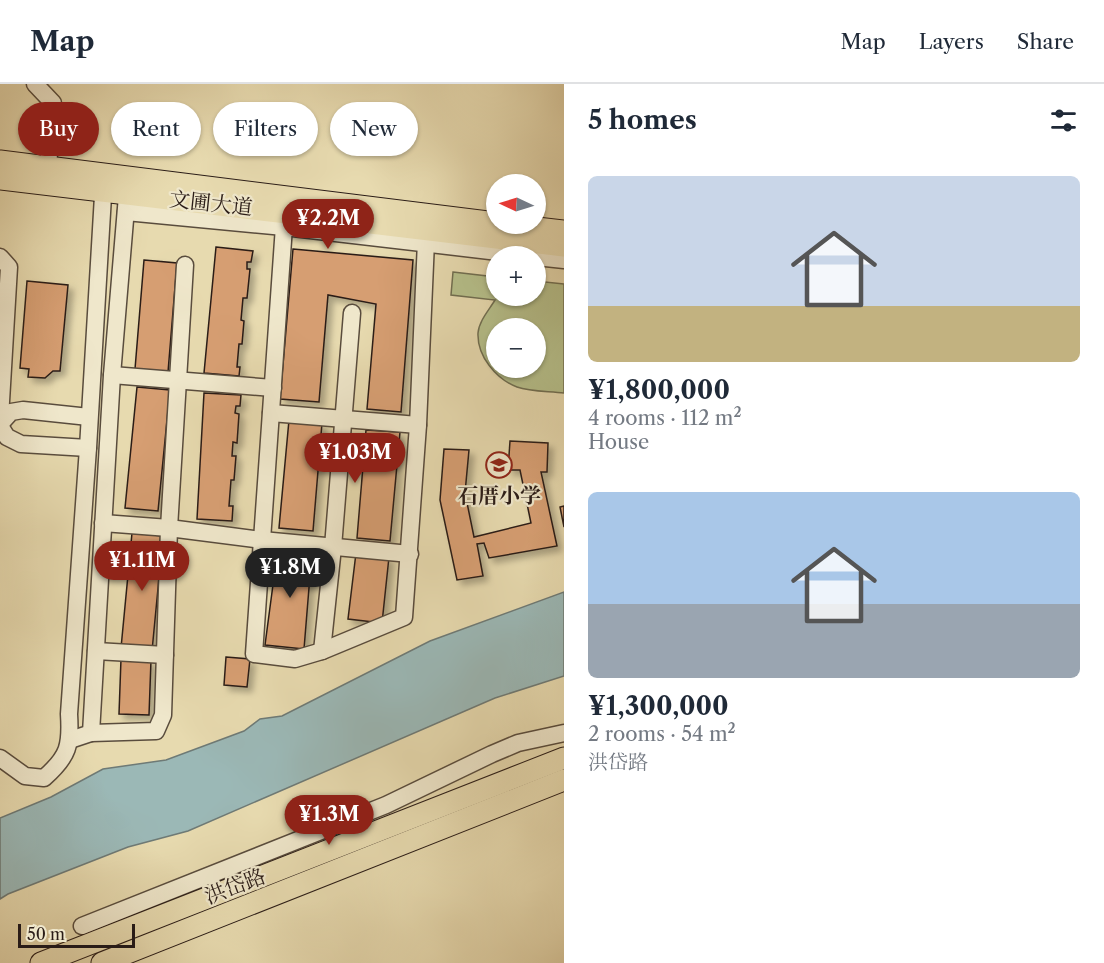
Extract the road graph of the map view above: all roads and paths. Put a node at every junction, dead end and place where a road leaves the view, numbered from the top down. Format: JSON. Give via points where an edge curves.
{"nodes":[{"id":1,"x":35,"y":84,"type":"edge"},
{"id":2,"x":0,"y":161,"type":"edge"},
{"id":3,"x":48,"y":166,"type":"junction"},
{"id":4,"x":0,"y":179,"type":"edge"},
{"id":5,"x":103,"y":182,"type":"junction"},
{"id":6,"x":127,"y":194,"type":"junction"},
{"id":7,"x":285,"y":220,"type":"junction"},
{"id":8,"x":486,"y":224,"type":"edge"},
{"id":9,"x":546,"y":229,"type":"edge"},
{"id":10,"x":427,"y":230,"type":"junction"},
{"id":11,"x":564,"y":231,"type":"edge"},
{"id":12,"x":490,"y":246,"type":"edge"},
{"id":13,"x":564,"y":246,"type":"edge"},
{"id":14,"x":0,"y":257,"type":"edge"},
{"id":15,"x":546,"y":258,"type":"edge"},
{"id":16,"x":564,"y":260,"type":"edge"},
{"id":17,"x":186,"y":264,"type":"dead end"},
{"id":18,"x":352,"y":313,"type":"dead end"},
{"id":19,"x":112,"y":375,"type":"junction"},
{"id":20,"x":178,"y":380,"type":"junction"},
{"id":21,"x":273,"y":388,"type":"junction"},
{"id":22,"x":271,"y":412,"type":"junction"},
{"id":23,"x":89,"y":417,"type":"junction"},
{"id":24,"x":342,"y":417,"type":"junction"},
{"id":25,"x":0,"y":418,"type":"edge"},
{"id":26,"x":0,"y":425,"type":"edge"},
{"id":27,"x":418,"y":425,"type":"junction"},
{"id":28,"x":88,"y":448,"type":"junction"},
{"id":29,"x":103,"y":523,"type":"junction"},
{"id":30,"x":169,"y":528,"type":"junction"},
{"id":31,"x":262,"y":540,"type":"junction"},
{"id":32,"x":333,"y":547,"type":"junction"},
{"id":33,"x":410,"y":554,"type":"junction"},
{"id":34,"x":96,"y":651,"type":"junction"},
{"id":35,"x":322,"y":651,"type":"junction"},
{"id":36,"x":165,"y":655,"type":"junction"},
{"id":37,"x":91,"y":733,"type":"junction"},
{"id":38,"x":564,"y":733,"type":"edge"},
{"id":39,"x":70,"y":740,"type":"junction"},
{"id":40,"x":0,"y":758,"type":"edge"},
{"id":41,"x":564,"y":758,"type":"edge"},
{"id":42,"x":564,"y":780,"type":"edge"},
{"id":43,"x":82,"y":926,"type":"dead end"},
{"id":44,"x":41,"y":963,"type":"edge"},
{"id":45,"x":102,"y":963,"type":"edge"}],
"edges":[{"from":1,"to":3,"type":"street","via":[[53,103]]},
{"from":2,"to":3,"type":"main road","name":"文圃大道"},
{"from":3,"to":5,"type":"main road","name":"文圃大道"},
{"from":4,"to":5,"type":"main road","name":"文圃大道"},
{"from":5,"to":6,"type":"main road","name":"文圃大道"},
{"from":5,"to":23,"type":"street"},
{"from":6,"to":7,"type":"main road","name":"文圃大道"},
{"from":6,"to":10,"type":"main road","name":"文圃大道"},
{"from":6,"to":19,"type":"street"},
{"from":7,"to":10,"type":"main road","name":"文圃大道"},
{"from":7,"to":21,"type":"street"},
{"from":8,"to":10,"type":"main road","name":"文圃大道"},
{"from":9,"to":11,"type":"main road"},
{"from":10,"to":12,"type":"street"},
{"from":10,"to":13,"type":"main road","name":"文圃大道"},
{"from":10,"to":27,"type":"street"},
{"from":14,"to":25,"type":"street","via":[[9,267]]},
{"from":15,"to":16,"type":"street"},
{"from":17,"to":20,"type":"street"},
{"from":18,"to":24,"type":"street"},
{"from":19,"to":20,"type":"street"},
{"from":19,"to":29,"type":"street"},
{"from":20,"to":21,"type":"street"},
{"from":20,"to":30,"type":"street"},
{"from":21,"to":22,"type":"street"},
{"from":22,"to":24,"type":"street"},
{"from":22,"to":31,"type":"street"},
{"from":23,"to":26,"type":"street","via":[[23,410],[11,412]]},
{"from":23,"to":28,"type":"street"},
{"from":24,"to":27,"type":"street"},
{"from":24,"to":32,"type":"street"},
{"from":26,"to":28,"type":"street","via":[[7,437],[21,444]]},
{"from":27,"to":33,"type":"street"},
{"from":28,"to":39,"type":"street"},
{"from":29,"to":30,"type":"street"},
{"from":29,"to":34,"type":"street"},
{"from":30,"to":31,"type":"street"},
{"from":30,"to":36,"type":"street"},
{"from":31,"to":32,"type":"street"},
{"from":31,"to":35,"type":"street","via":[[254,654],[296,659]]},
{"from":32,"to":33,"type":"street"},
{"from":32,"to":35,"type":"street"},
{"from":33,"to":35,"type":"street","via":[[404,617]]},
{"from":34,"to":36,"type":"street"},
{"from":34,"to":37,"type":"street"},
{"from":36,"to":37,"type":"street","via":[[163,715],[156,731]]},
{"from":37,"to":39,"type":"street"},
{"from":38,"to":43,"type":"street","via":[[518,743],[386,805]]},
{"from":39,"to":40,"type":"street","via":[[60,765],[44,778],[25,776]]},
{"from":41,"to":44,"type":"main road","name":"洪岱路"},
{"from":42,"to":45,"type":"main road"}]}
